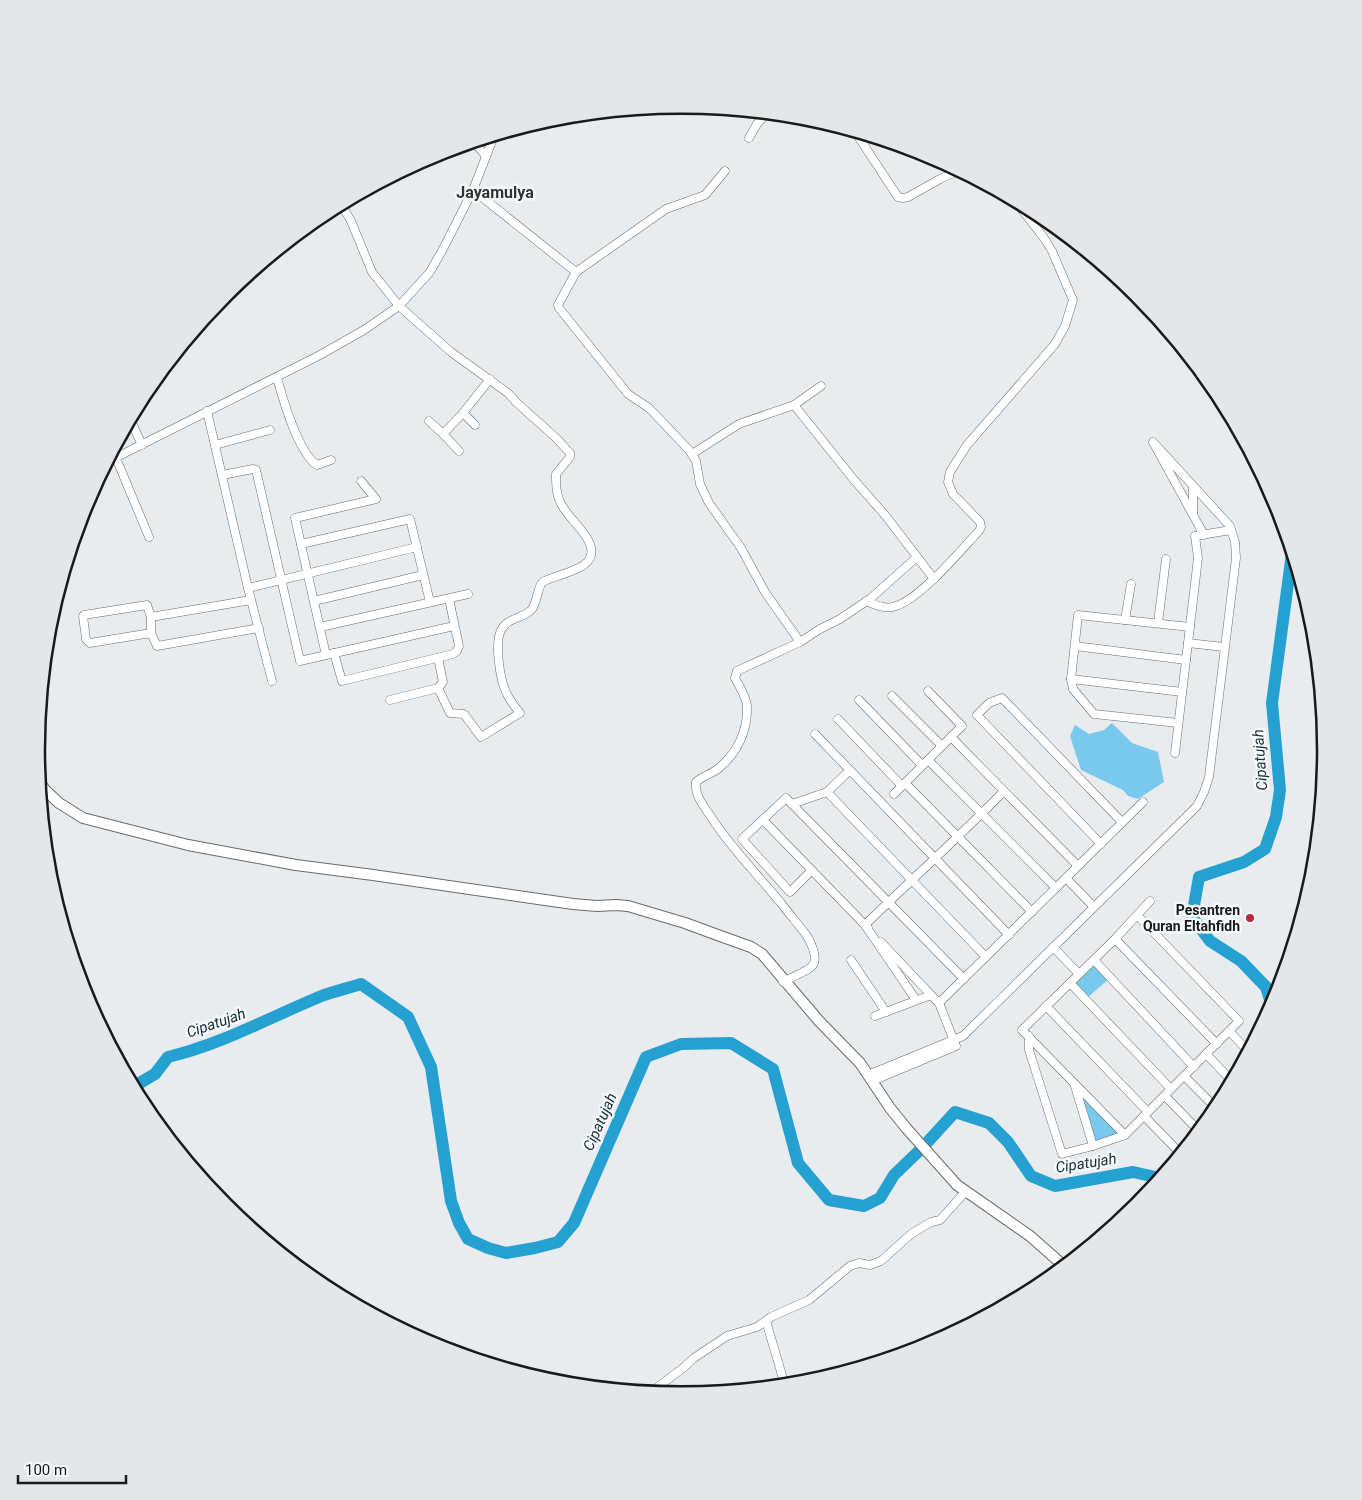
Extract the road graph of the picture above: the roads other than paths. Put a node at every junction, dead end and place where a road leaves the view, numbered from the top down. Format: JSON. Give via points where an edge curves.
{"nodes":[{"id":1,"x":762,"y":119,"type":"edge"},
{"id":2,"x":749,"y":138,"type":"dead end"},
{"id":3,"x":862,"y":141,"type":"edge"},
{"id":4,"x":490,"y":144,"type":"edge"},
{"id":5,"x":479,"y":147,"type":"edge"},
{"id":6,"x":485,"y":155,"type":"junction"},
{"id":7,"x":725,"y":171,"type":"dead end"},
{"id":8,"x":950,"y":174,"type":"edge"},
{"id":9,"x":473,"y":190,"type":"junction"},
{"id":10,"x":345,"y":210,"type":"edge"},
{"id":11,"x":1028,"y":217,"type":"edge"},
{"id":12,"x":576,"y":272,"type":"junction"},
{"id":13,"x":399,"y":306,"type":"junction"},
{"id":14,"x":277,"y":378,"type":"junction"},
{"id":15,"x":490,"y":379,"type":"junction"},
{"id":16,"x":821,"y":386,"type":"dead end"},
{"id":17,"x":794,"y":405,"type":"junction"},
{"id":18,"x":207,"y":412,"type":"junction"},
{"id":19,"x":463,"y":413,"type":"junction"},
{"id":20,"x":429,"y":421,"type":"dead end"},
{"id":21,"x":475,"y":425,"type":"dead end"},
{"id":22,"x":133,"y":426,"type":"edge"},
{"id":23,"x":270,"y":430,"type":"dead end"},
{"id":24,"x":443,"y":434,"type":"junction"},
{"id":25,"x":142,"y":445,"type":"junction"},
{"id":26,"x":215,"y":445,"type":"junction"},
{"id":27,"x":459,"y":451,"type":"dead end"},
{"id":28,"x":692,"y":454,"type":"junction"},
{"id":29,"x":116,"y":458,"type":"joint"},
{"id":30,"x":331,"y":460,"type":"dead end"},
{"id":31,"x":222,"y":476,"type":"junction"},
{"id":32,"x":361,"y":481,"type":"dead end"},
{"id":33,"x":1194,"y":486,"type":"junction"},
{"id":34,"x":1193,"y":515,"type":"junction"},
{"id":35,"x":1231,"y":530,"type":"junction"},
{"id":36,"x":1204,"y":535,"type":"junction"},
{"id":37,"x":149,"y":536,"type":"dead end"},
{"id":38,"x":301,"y":544,"type":"junction"},
{"id":39,"x":417,"y":547,"type":"junction"},
{"id":40,"x":917,"y":557,"type":"junction"},
{"id":41,"x":1166,"y":560,"type":"dead end"},
{"id":42,"x":307,"y":572,"type":"junction"},
{"id":43,"x":424,"y":575,"type":"junction"},
{"id":44,"x":281,"y":579,"type":"junction"},
{"id":45,"x":934,"y":579,"type":"junction"},
{"id":46,"x":1131,"y":584,"type":"dead end"},
{"id":47,"x":248,"y":588,"type":"junction"},
{"id":48,"x":468,"y":594,"type":"dead end"},
{"id":49,"x":449,"y":599,"type":"junction"},
{"id":50,"x":251,"y":600,"type":"junction"},
{"id":51,"x":314,"y":601,"type":"junction"},
{"id":52,"x":866,"y":601,"type":"junction"},
{"id":53,"x":430,"y":602,"type":"junction"},
{"id":54,"x":151,"y":617,"type":"junction"},
{"id":55,"x":1125,"y":620,"type":"junction"},
{"id":56,"x":1158,"y":623,"type":"junction"},
{"id":57,"x":454,"y":626,"type":"junction"},
{"id":58,"x":320,"y":627,"type":"junction"},
{"id":59,"x":1190,"y":627,"type":"junction"},
{"id":60,"x":259,"y":628,"type":"junction"},
{"id":61,"x":151,"y":633,"type":"junction"},
{"id":62,"x":800,"y":642,"type":"junction"},
{"id":63,"x":1188,"y":643,"type":"junction"},
{"id":64,"x":1075,"y":646,"type":"junction"},
{"id":65,"x":1224,"y":648,"type":"junction"},
{"id":66,"x":330,"y":654,"type":"junction"},
{"id":67,"x":438,"y":658,"type":"junction"},
{"id":68,"x":1186,"y":660,"type":"junction"},
{"id":69,"x":1071,"y":679,"type":"junction"},
{"id":70,"x":272,"y":681,"type":"dead end"},
{"id":71,"x":438,"y":688,"type":"junction"},
{"id":72,"x":928,"y":691,"type":"dead end"},
{"id":73,"x":1182,"y":692,"type":"junction"},
{"id":74,"x":892,"y":696,"type":"dead end"},
{"id":75,"x":390,"y":700,"type":"dead end"},
{"id":76,"x":859,"y":700,"type":"dead end"},
{"id":77,"x":838,"y":720,"type":"dead end"},
{"id":78,"x":1178,"y":724,"type":"junction"},
{"id":79,"x":815,"y":734,"type":"dead end"},
{"id":80,"x":951,"y":737,"type":"junction"},
{"id":81,"x":942,"y":746,"type":"junction"},
{"id":82,"x":1174,"y":753,"type":"dead end"},
{"id":83,"x":925,"y":762,"type":"junction"},
{"id":84,"x":850,"y":770,"type":"junction"},
{"id":85,"x":903,"y":784,"type":"junction"},
{"id":86,"x":46,"y":789,"type":"edge"},
{"id":87,"x":1004,"y":791,"type":"junction"},
{"id":88,"x":827,"y":792,"type":"junction"},
{"id":89,"x":894,"y":794,"type":"dead end"},
{"id":90,"x":1143,"y":802,"type":"dead end"},
{"id":91,"x":792,"y":804,"type":"junction"},
{"id":92,"x":982,"y":814,"type":"junction"},
{"id":93,"x":763,"y":820,"type":"junction"},
{"id":94,"x":1122,"y":822,"type":"junction"},
{"id":95,"x":958,"y":837,"type":"junction"},
{"id":96,"x":1101,"y":844,"type":"junction"},
{"id":97,"x":936,"y":859,"type":"junction"},
{"id":98,"x":1078,"y":866,"type":"junction"},
{"id":99,"x":811,"y":871,"type":"junction"},
{"id":100,"x":1066,"y":878,"type":"junction"},
{"id":101,"x":911,"y":880,"type":"junction"},
{"id":102,"x":1056,"y":888,"type":"junction"},
{"id":103,"x":1150,"y":901,"type":"dead end"},
{"id":104,"x":888,"y":902,"type":"junction"},
{"id":105,"x":1094,"y":907,"type":"junction"},
{"id":106,"x":1032,"y":912,"type":"junction"},
{"id":107,"x":1136,"y":915,"type":"junction"},
{"id":108,"x":865,"y":925,"type":"junction"},
{"id":109,"x":1009,"y":934,"type":"junction"},
{"id":110,"x":1115,"y":938,"type":"junction"},
{"id":111,"x":1053,"y":947,"type":"junction"},
{"id":112,"x":986,"y":957,"type":"junction"},
{"id":113,"x":851,"y":960,"type":"dead end"},
{"id":114,"x":1094,"y":960,"type":"junction"},
{"id":115,"x":1079,"y":974,"type":"junction"},
{"id":116,"x":964,"y":979,"type":"junction"},
{"id":117,"x":783,"y":982,"type":"junction"},
{"id":118,"x":1070,"y":983,"type":"junction"},
{"id":119,"x":931,"y":995,"type":"junction"},
{"id":120,"x":916,"y":1000,"type":"junction"},
{"id":121,"x":939,"y":1004,"type":"junction"},
{"id":122,"x":1046,"y":1006,"type":"junction"},
{"id":123,"x":886,"y":1012,"type":"junction"},
{"id":124,"x":875,"y":1016,"type":"dead end"},
{"id":125,"x":1229,"y":1032,"type":"junction"},
{"id":126,"x":1028,"y":1036,"type":"junction"},
{"id":127,"x":954,"y":1040,"type":"junction"},
{"id":128,"x":1216,"y":1044,"type":"junction"},
{"id":129,"x":1243,"y":1046,"type":"edge"},
{"id":130,"x":1206,"y":1054,"type":"junction"},
{"id":131,"x":1194,"y":1067,"type":"junction"},
{"id":132,"x":1184,"y":1076,"type":"junction"},
{"id":133,"x":1227,"y":1076,"type":"edge"},
{"id":134,"x":870,"y":1078,"type":"junction"},
{"id":135,"x":1074,"y":1083,"type":"junction"},
{"id":136,"x":1171,"y":1090,"type":"junction"},
{"id":137,"x":1165,"y":1096,"type":"junction"},
{"id":138,"x":1210,"y":1103,"type":"edge"},
{"id":139,"x":1146,"y":1114,"type":"junction"},
{"id":140,"x":1194,"y":1126,"type":"edge"},
{"id":141,"x":1125,"y":1135,"type":"junction"},
{"id":142,"x":1093,"y":1146,"type":"junction"},
{"id":143,"x":1176,"y":1149,"type":"edge"},
{"id":144,"x":966,"y":1192,"type":"junction"},
{"id":145,"x":1059,"y":1261,"type":"edge"},
{"id":146,"x":766,"y":1321,"type":"junction"},
{"id":147,"x":783,"y":1378,"type":"edge"},
{"id":148,"x":660,"y":1385,"type":"edge"}],
"edges":[{"from":1,"to":2,"type":"street"},
{"from":3,"to":8,"type":"street","via":[[898,197],[908,197]]},
{"from":4,"to":6,"type":"street"},
{"from":5,"to":6,"type":"street"},
{"from":6,"to":9,"type":"street"},
{"from":7,"to":12,"type":"street","via":[[704,195],[666,209]]},
{"from":9,"to":12,"type":"street"},
{"from":9,"to":13,"type":"street","via":[[430,272]]},
{"from":10,"to":13,"type":"street","via":[[372,272]]},
{"from":11,"to":45,"type":"street","via":[[1052,251],[1072,297],[1072,306],[1055,344],[967,445],[950,472],[952,494],[980,522],[981,527]]},
{"from":12,"to":28,"type":"street","via":[[560,300],[559,308],[628,394],[649,408]]},
{"from":13,"to":14,"type":"street","via":[[364,330]]},
{"from":13,"to":15,"type":"street","via":[[451,352]]},
{"from":14,"to":18,"type":"street"},
{"from":14,"to":30,"type":"street","via":[[283,401],[309,457],[316,465]]},
{"from":15,"to":19,"type":"street"},
{"from":15,"to":71,"type":"street","via":[[508,392],[570,453],[556,474],[556,487],[562,506],[585,534],[592,550],[591,557],[586,564],[542,582],[530,612],[508,621],[502,628],[499,636],[502,680],[506,693],[520,713],[481,737],[464,714],[450,712]]},
{"from":16,"to":17,"type":"street"},
{"from":17,"to":28,"type":"street","via":[[739,424]]},
{"from":17,"to":40,"type":"street"},
{"from":18,"to":25,"type":"street"},
{"from":18,"to":26,"type":"street"},
{"from":19,"to":21,"type":"street"},
{"from":19,"to":24,"type":"street"},
{"from":20,"to":24,"type":"street"},
{"from":22,"to":25,"type":"street"},
{"from":23,"to":26,"type":"street"},
{"from":24,"to":27,"type":"street"},
{"from":25,"to":29,"type":"street"},
{"from":26,"to":31,"type":"street"},
{"from":28,"to":62,"type":"street","via":[[709,503]]},
{"from":29,"to":37,"type":"street"},
{"from":31,"to":44,"type":"street","via":[[256,470]]},
{"from":31,"to":47,"type":"street"},
{"from":32,"to":38,"type":"street","via":[[376,499],[295,518]]},
{"from":33,"to":34,"type":"street"},
{"from":33,"to":34,"type":"street","via":[[1153,442]]},
{"from":33,"to":35,"type":"street"},
{"from":34,"to":36,"type":"street"},
{"from":35,"to":36,"type":"street"},
{"from":35,"to":65,"type":"street","via":[[1236,558]]},
{"from":36,"to":59,"type":"street","via":[[1195,536],[1198,558]]},
{"from":38,"to":39,"type":"street","via":[[410,520]]},
{"from":38,"to":42,"type":"street"},
{"from":39,"to":42,"type":"street"},
{"from":39,"to":43,"type":"street"},
{"from":40,"to":45,"type":"street"},
{"from":40,"to":52,"type":"street"},
{"from":41,"to":56,"type":"street"},
{"from":42,"to":44,"type":"street"},
{"from":42,"to":51,"type":"street"},
{"from":43,"to":51,"type":"street"},
{"from":43,"to":53,"type":"street"},
{"from":44,"to":47,"type":"street"},
{"from":44,"to":66,"type":"street","via":[[300,661]]},
{"from":45,"to":52,"type":"street","via":[[896,606],[879,607]]},
{"from":46,"to":55,"type":"street"},
{"from":47,"to":50,"type":"street"},
{"from":48,"to":49,"type":"street"},
{"from":49,"to":53,"type":"street"},
{"from":49,"to":57,"type":"street"},
{"from":50,"to":54,"type":"street"},
{"from":50,"to":60,"type":"street"},
{"from":51,"to":58,"type":"street"},
{"from":52,"to":62,"type":"street"},
{"from":53,"to":58,"type":"street"},
{"from":54,"to":61,"type":"street"},
{"from":54,"to":61,"type":"street","via":[[147,605],[83,616],[86,639],[90,643]]},
{"from":55,"to":56,"type":"street"},
{"from":55,"to":64,"type":"street","via":[[1078,615]]},
{"from":56,"to":59,"type":"street"},
{"from":57,"to":66,"type":"street"},
{"from":57,"to":67,"type":"street","via":[[458,651]]},
{"from":58,"to":66,"type":"street"},
{"from":59,"to":63,"type":"street"},
{"from":60,"to":61,"type":"street","via":[[156,646]]},
{"from":60,"to":70,"type":"street"},
{"from":62,"to":117,"type":"street","via":[[737,671],[735,678],[747,706],[744,728],[735,752],[716,770],[698,780],[695,786],[697,795],[726,839],[810,942],[815,958],[813,966]]},
{"from":63,"to":65,"type":"street"},
{"from":63,"to":68,"type":"street"},
{"from":64,"to":68,"type":"street"},
{"from":64,"to":69,"type":"street"},
{"from":65,"to":105,"type":"street","via":[[1209,777],[1197,806]]},
{"from":66,"to":67,"type":"street","via":[[342,681]]},
{"from":67,"to":71,"type":"street","via":[[444,682]]},
{"from":68,"to":73,"type":"street"},
{"from":69,"to":73,"type":"street"},
{"from":69,"to":78,"type":"street","via":[[1073,689],[1094,714]]},
{"from":71,"to":75,"type":"street"},
{"from":72,"to":80,"type":"street","via":[[962,726]]},
{"from":73,"to":78,"type":"street"},
{"from":74,"to":81,"type":"street"},
{"from":76,"to":83,"type":"street"},
{"from":77,"to":85,"type":"street"},
{"from":78,"to":82,"type":"street"},
{"from":79,"to":84,"type":"street"},
{"from":80,"to":81,"type":"street"},
{"from":80,"to":87,"type":"street"},
{"from":81,"to":83,"type":"street"},
{"from":83,"to":85,"type":"street"},
{"from":83,"to":92,"type":"street"},
{"from":84,"to":88,"type":"street"},
{"from":84,"to":97,"type":"street"},
{"from":85,"to":89,"type":"street"},
{"from":85,"to":95,"type":"street"},
{"from":86,"to":117,"type":"street","via":[[59,803],[83,818],[188,846],[296,865],[573,904],[628,906],[751,947],[762,954]]},
{"from":87,"to":92,"type":"street"},
{"from":87,"to":98,"type":"street"},
{"from":88,"to":91,"type":"street"},
{"from":88,"to":101,"type":"street"},
{"from":90,"to":94,"type":"street"},
{"from":91,"to":93,"type":"street","via":[[786,798]]},
{"from":91,"to":104,"type":"street"},
{"from":92,"to":95,"type":"street"},
{"from":92,"to":102,"type":"street"},
{"from":93,"to":99,"type":"street"},
{"from":93,"to":99,"type":"street","via":[[742,839],[790,892]]},
{"from":94,"to":96,"type":"street"},
{"from":94,"to":96,"type":"street","via":[[1002,698],[988,703],[977,714]]},
{"from":95,"to":97,"type":"street"},
{"from":95,"to":106,"type":"street"},
{"from":96,"to":98,"type":"street"},
{"from":97,"to":101,"type":"street"},
{"from":97,"to":109,"type":"street"},
{"from":98,"to":100,"type":"street"},
{"from":99,"to":108,"type":"street"},
{"from":100,"to":102,"type":"street"},
{"from":100,"to":105,"type":"street"},
{"from":101,"to":104,"type":"street"},
{"from":101,"to":112,"type":"street"},
{"from":102,"to":106,"type":"street"},
{"from":103,"to":107,"type":"street"},
{"from":104,"to":108,"type":"street"},
{"from":104,"to":116,"type":"street"},
{"from":105,"to":111,"type":"street"},
{"from":106,"to":109,"type":"street"},
{"from":107,"to":110,"type":"street"},
{"from":107,"to":125,"type":"street","via":[[1239,1021]]},
{"from":108,"to":119,"type":"street"},
{"from":108,"to":120,"type":"street"},
{"from":109,"to":112,"type":"street"},
{"from":110,"to":114,"type":"street"},
{"from":110,"to":128,"type":"street"},
{"from":111,"to":115,"type":"street"},
{"from":111,"to":127,"type":"street","via":[[963,1036]]},
{"from":112,"to":116,"type":"street"},
{"from":113,"to":123,"type":"street"},
{"from":114,"to":115,"type":"street"},
{"from":114,"to":131,"type":"street"},
{"from":115,"to":118,"type":"street"},
{"from":116,"to":121,"type":"street"},
{"from":117,"to":134,"type":"street","via":[[850,1051]]},
{"from":118,"to":122,"type":"street"},
{"from":118,"to":136,"type":"street"},
{"from":119,"to":120,"type":"street"},
{"from":119,"to":121,"type":"street"},
{"from":120,"to":123,"type":"street"},
{"from":121,"to":127,"type":"street"},
{"from":122,"to":126,"type":"street","via":[[1022,1030]]},
{"from":122,"to":139,"type":"street"},
{"from":123,"to":124,"type":"street"},
{"from":125,"to":128,"type":"street"},
{"from":125,"to":129,"type":"street"},
{"from":126,"to":135,"type":"street"},
{"from":126,"to":142,"type":"street","via":[[1029,1050],[1062,1154]]},
{"from":127,"to":134,"type":"street"},
{"from":128,"to":130,"type":"street"},
{"from":130,"to":131,"type":"street"},
{"from":130,"to":133,"type":"street"},
{"from":131,"to":132,"type":"street"},
{"from":132,"to":136,"type":"street"},
{"from":132,"to":138,"type":"street"},
{"from":134,"to":144,"type":"street","via":[[907,1129]]},
{"from":135,"to":141,"type":"street"},
{"from":135,"to":142,"type":"street"},
{"from":136,"to":137,"type":"street"},
{"from":137,"to":139,"type":"street"},
{"from":137,"to":140,"type":"street"},
{"from":139,"to":141,"type":"street"},
{"from":139,"to":143,"type":"street"},
{"from":141,"to":142,"type":"street"},
{"from":144,"to":145,"type":"street","via":[[1030,1236]]},
{"from":144,"to":146,"type":"street","via":[[940,1220],[911,1234],[881,1261],[850,1266],[809,1300]]},
{"from":146,"to":147,"type":"street"},
{"from":146,"to":148,"type":"street","via":[[727,1336]]}]}
